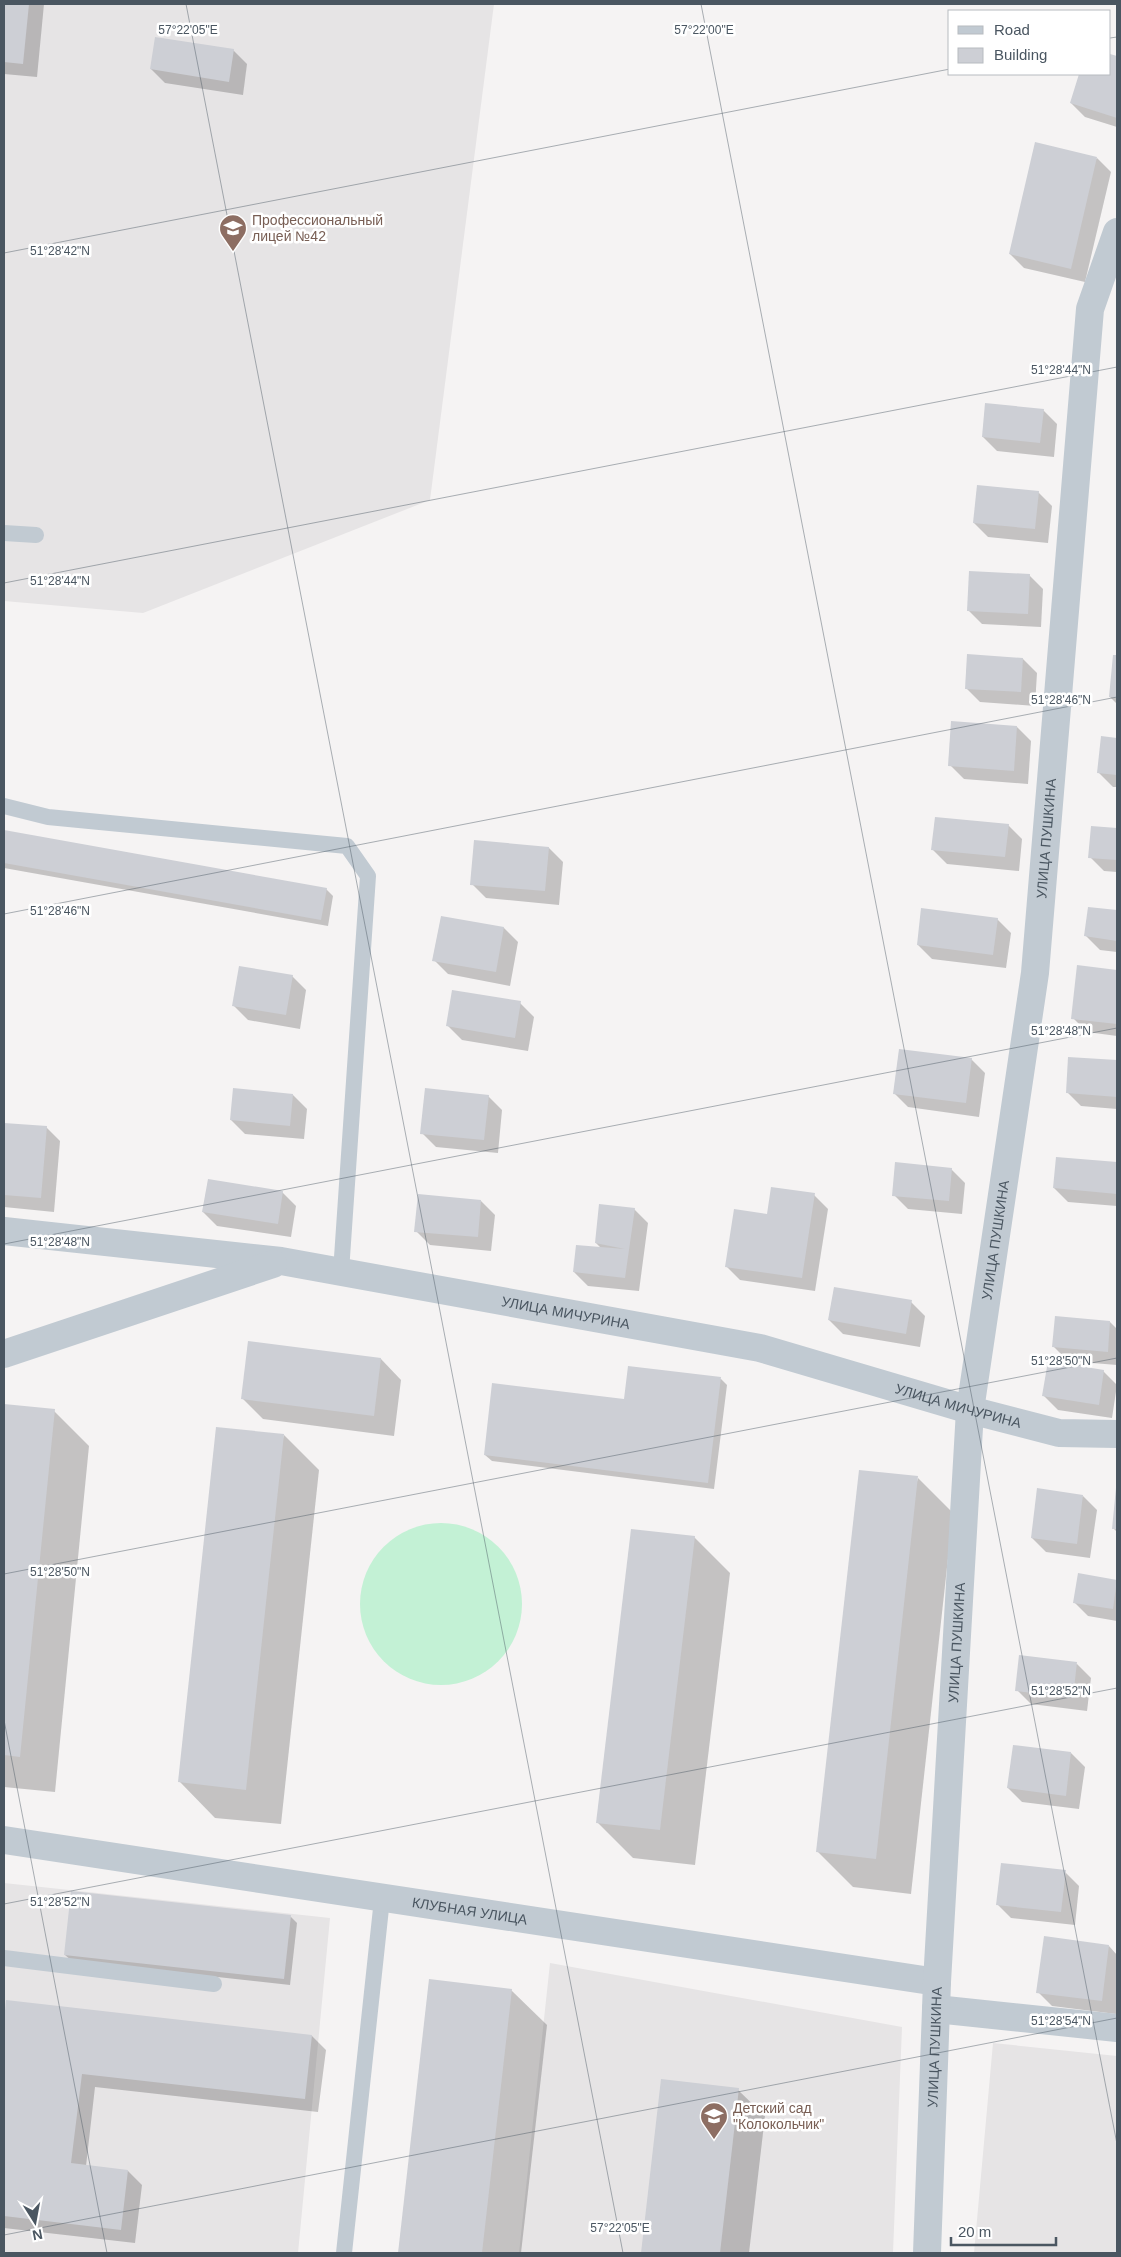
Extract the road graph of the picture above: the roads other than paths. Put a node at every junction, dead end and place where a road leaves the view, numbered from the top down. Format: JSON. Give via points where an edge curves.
{"nodes":[{"id":1,"x":1117,"y":232,"type":"edge"},
{"id":2,"x":4,"y":533,"type":"edge"},
{"id":3,"x":36,"y":535,"type":"dead end"},
{"id":4,"x":4,"y":806,"type":"edge"},
{"id":5,"x":4,"y":1231,"type":"edge"},
{"id":6,"x":281,"y":1261,"type":"junction"},
{"id":7,"x":341,"y":1272,"type":"junction"},
{"id":8,"x":4,"y":1354,"type":"edge"},
{"id":9,"x":970,"y":1410,"type":"junction"},
{"id":10,"x":1117,"y":1434,"type":"edge"},
{"id":11,"x":4,"y":1840,"type":"edge"},
{"id":12,"x":382,"y":1899,"type":"junction"},
{"id":13,"x":4,"y":1958,"type":"edge"},
{"id":14,"x":214,"y":1984,"type":"dead end"},
{"id":15,"x":936,"y":1995,"type":"junction"},
{"id":16,"x":1117,"y":2028,"type":"edge"},
{"id":17,"x":344,"y":2253,"type":"edge"},
{"id":18,"x":927,"y":2253,"type":"edge"}],
"edges":[{"from":1,"to":9,"type":"street","name":"УЛИЦА ПУШКИНА","via":[[1090,309],[1035,973]]},
{"from":2,"to":3,"type":"lane"},
{"from":4,"to":7,"type":"lane","via":[[48,818],[347,846],[368,876]]},
{"from":5,"to":6,"type":"street","name":"УЛИЦА МИЧУРИНА"},
{"from":6,"to":7,"type":"street","name":"УЛИЦА МИЧУРИНА"},
{"from":6,"to":8,"type":"street"},
{"from":7,"to":9,"type":"street","name":"УЛИЦА МИЧУРИНА","via":[[760,1348]]},
{"from":9,"to":10,"type":"street","name":"УЛИЦА МИЧУРИНА","via":[[1059,1433]]},
{"from":9,"to":15,"type":"street","name":"УЛИЦА ПУШКИНА"},
{"from":11,"to":12,"type":"street","name":"КЛУБНАЯ УЛИЦА"},
{"from":12,"to":15,"type":"street","name":"КЛУБНАЯ УЛИЦА"},
{"from":12,"to":17,"type":"lane"},
{"from":13,"to":14,"type":"lane"},
{"from":15,"to":16,"type":"street","name":"КЛУБНАЯ УЛИЦА"},
{"from":15,"to":18,"type":"street","name":"УЛИЦА ПУШКИНА"}]}
